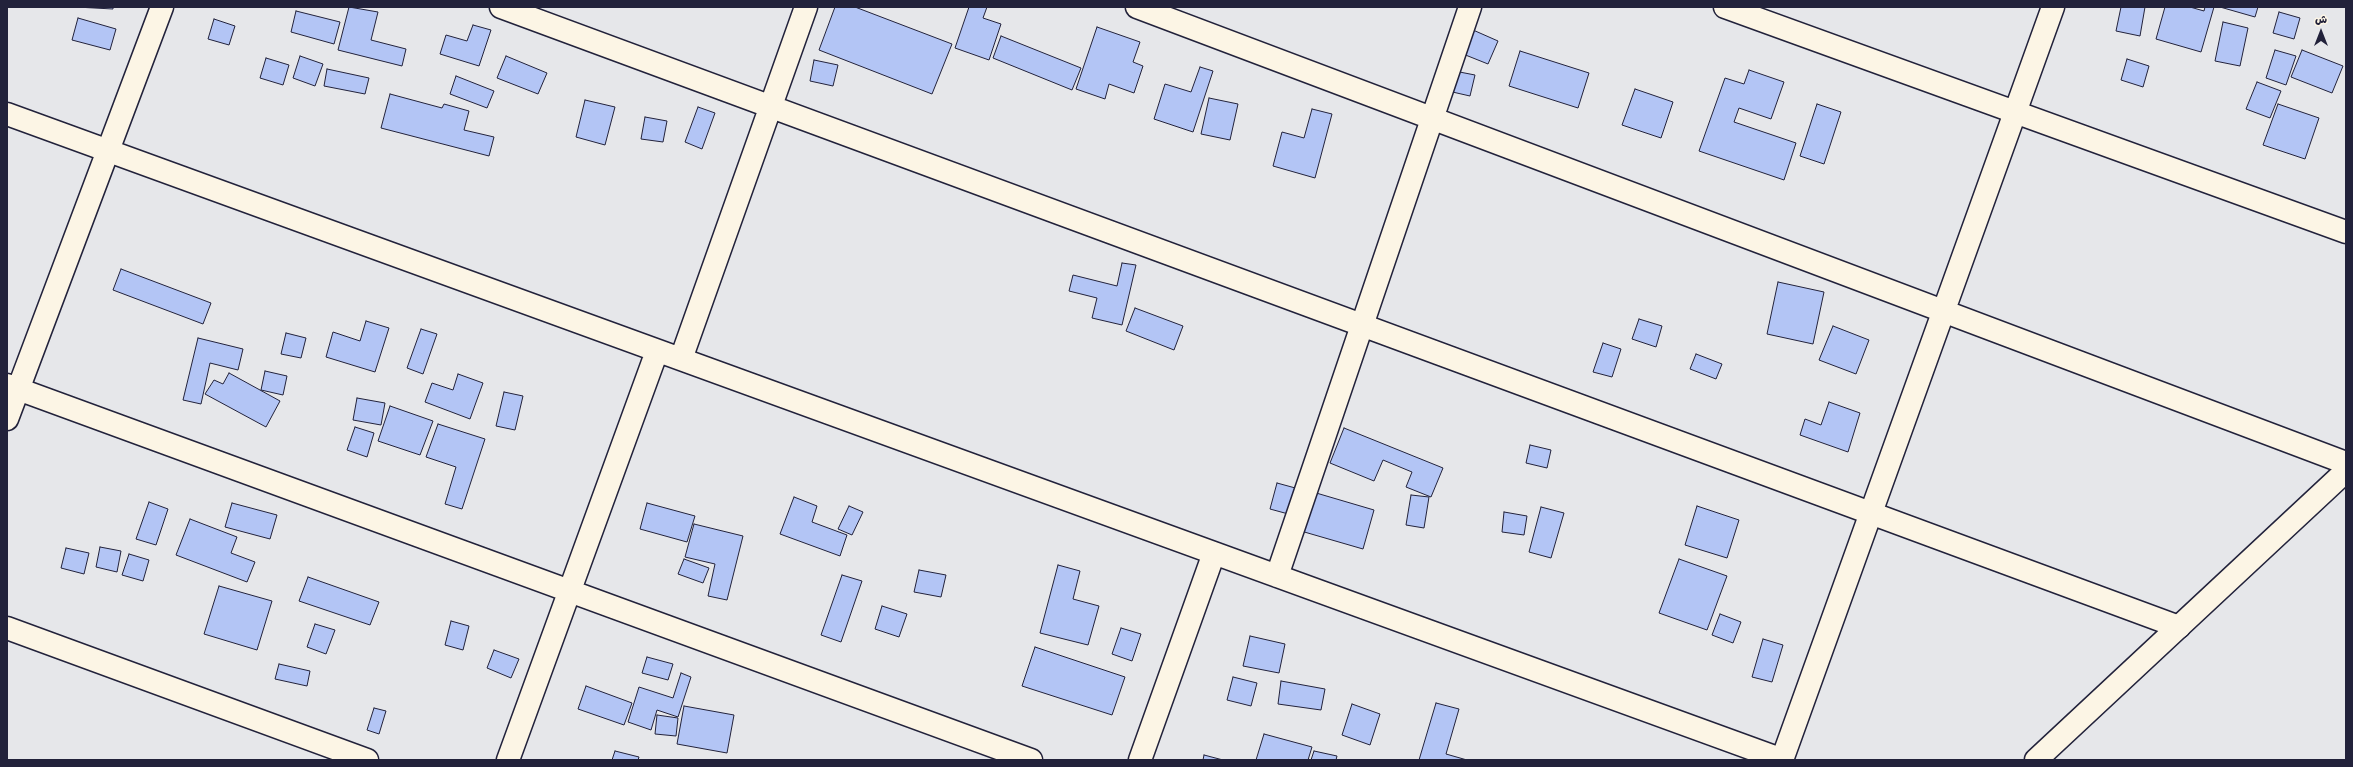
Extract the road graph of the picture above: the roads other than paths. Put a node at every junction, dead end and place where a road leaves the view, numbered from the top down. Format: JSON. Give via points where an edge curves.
{"nodes":[{"id":1,"x":162,"y":7,"type":"edge"},
{"id":2,"x":501,"y":7,"type":"edge"},
{"id":3,"x":806,"y":7,"type":"edge"},
{"id":4,"x":1137,"y":7,"type":"edge"},
{"id":5,"x":1470,"y":7,"type":"edge"},
{"id":6,"x":1725,"y":7,"type":"edge"},
{"id":7,"x":2053,"y":7,"type":"edge"},
{"id":8,"x":771,"y":107,"type":"junction"},
{"id":9,"x":2015,"y":112,"type":"junction"},
{"id":10,"x":7,"y":114,"type":"edge"},
{"id":11,"x":1432,"y":118,"type":"junction"},
{"id":12,"x":109,"y":151,"type":"junction"},
{"id":13,"x":2346,"y":232,"type":"edge"},
{"id":14,"x":1943,"y":311,"type":"junction"},
{"id":15,"x":1362,"y":325,"type":"junction"},
{"id":16,"x":657,"y":351,"type":"junction"},
{"id":17,"x":681,"y":359,"type":"junction"},
{"id":18,"x":12,"y":387,"type":"edge"},
{"id":19,"x":7,"y":419,"type":"edge"},
{"id":20,"x":2346,"y":463,"type":"edge"},
{"id":21,"x":2346,"y":471,"type":"edge"},
{"id":22,"x":1870,"y":513,"type":"junction"},
{"id":23,"x":1214,"y":553,"type":"junction"},
{"id":24,"x":1277,"y":576,"type":"junction"},
{"id":25,"x":570,"y":591,"type":"junction"},
{"id":26,"x":2179,"y":627,"type":"junction"},
{"id":27,"x":7,"y":628,"type":"edge"},
{"id":28,"x":367,"y":760,"type":"edge"},
{"id":29,"x":508,"y":760,"type":"edge"},
{"id":30,"x":1031,"y":760,"type":"edge"},
{"id":31,"x":1140,"y":760,"type":"edge"},
{"id":32,"x":1782,"y":760,"type":"edge"},
{"id":33,"x":2036,"y":760,"type":"edge"}],
"edges":[{"from":1,"to":12,"type":"street"},
{"from":2,"to":8,"type":"street"},
{"from":3,"to":8,"type":"street"},
{"from":4,"to":11,"type":"street"},
{"from":5,"to":11,"type":"street"},
{"from":6,"to":9,"type":"street"},
{"from":7,"to":9,"type":"street"},
{"from":8,"to":15,"type":"street"},
{"from":8,"to":17,"type":"street"},
{"from":9,"to":13,"type":"street"},
{"from":9,"to":14,"type":"street"},
{"from":10,"to":12,"type":"street"},
{"from":11,"to":14,"type":"street"},
{"from":11,"to":15,"type":"street"},
{"from":12,"to":16,"type":"street"},
{"from":12,"to":18,"type":"street"},
{"from":14,"to":20,"type":"street"},
{"from":14,"to":22,"type":"street"},
{"from":15,"to":22,"type":"street"},
{"from":15,"to":24,"type":"street"},
{"from":16,"to":17,"type":"street"},
{"from":16,"to":25,"type":"street"},
{"from":17,"to":23,"type":"street"},
{"from":18,"to":19,"type":"street"},
{"from":18,"to":25,"type":"street"},
{"from":21,"to":26,"type":"street"},
{"from":22,"to":26,"type":"street"},
{"from":22,"to":32,"type":"street"},
{"from":23,"to":24,"type":"street"},
{"from":23,"to":31,"type":"street"},
{"from":24,"to":32,"type":"street"},
{"from":25,"to":29,"type":"street"},
{"from":25,"to":30,"type":"street"},
{"from":26,"to":33,"type":"street"},
{"from":27,"to":28,"type":"street"}]}
